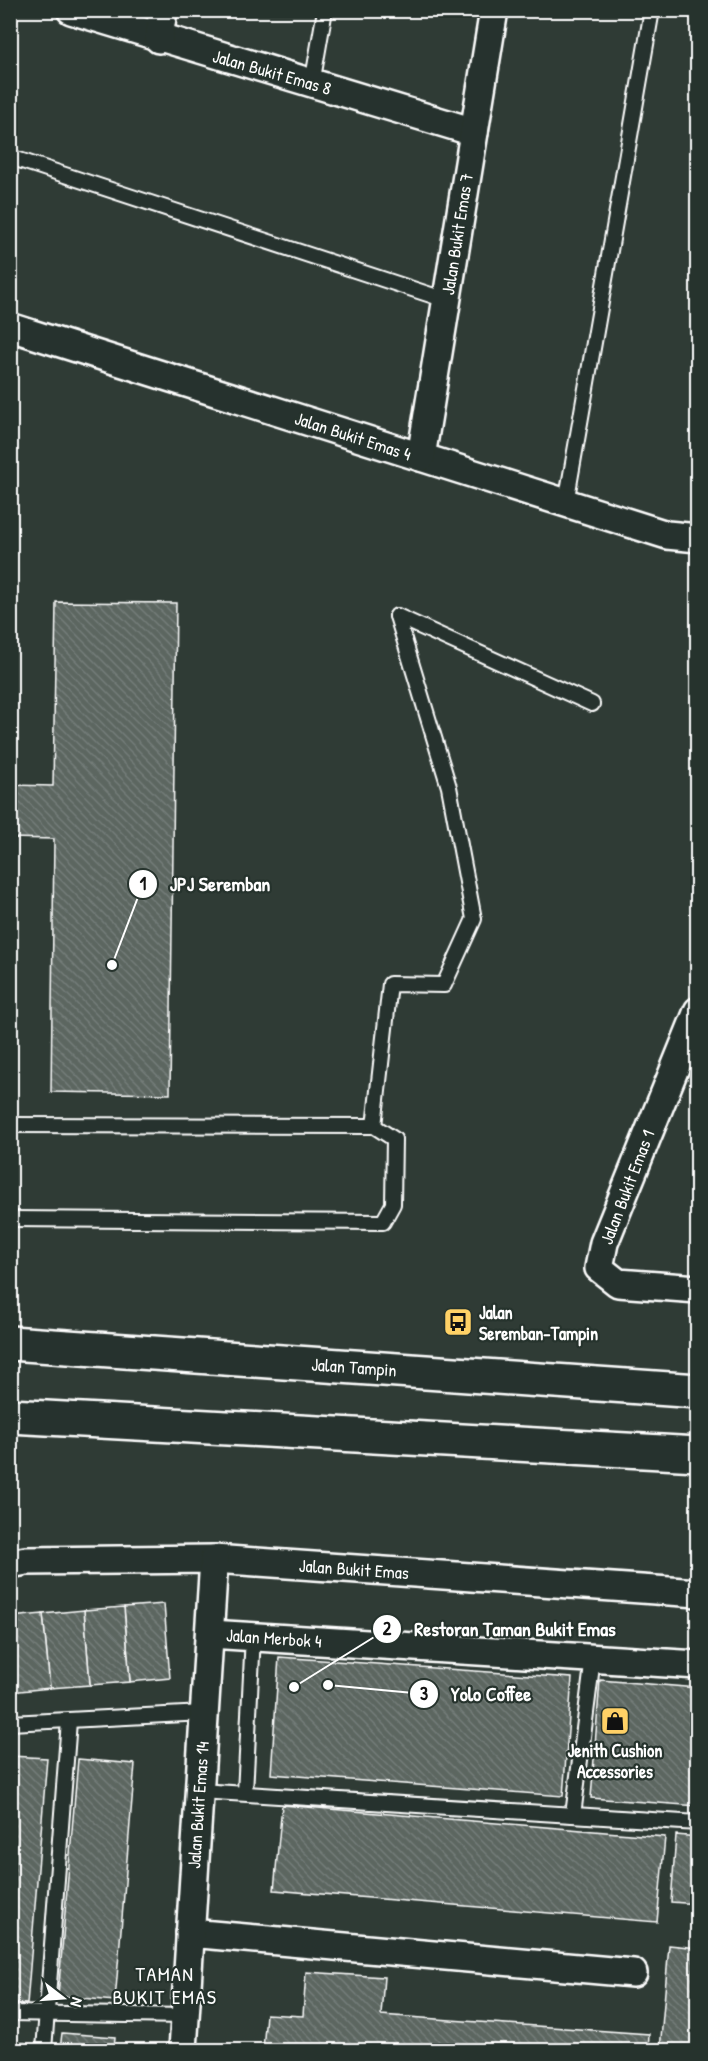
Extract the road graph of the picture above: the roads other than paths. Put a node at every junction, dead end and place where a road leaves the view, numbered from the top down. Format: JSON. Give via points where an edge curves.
{"nodes":[{"id":1,"x":71,"y":10,"type":"edge"},
{"id":2,"x":163,"y":10,"type":"edge"},
{"id":3,"x":325,"y":10,"type":"edge"},
{"id":4,"x":494,"y":10,"type":"edge"},
{"id":5,"x":652,"y":10,"type":"edge"},
{"id":6,"x":159,"y":39,"type":"junction"},
{"id":7,"x":312,"y":84,"type":"junction"},
{"id":8,"x":474,"y":132,"type":"junction"},
{"id":9,"x":10,"y":157,"type":"edge"},
{"id":10,"x":446,"y":300,"type":"junction"},
{"id":11,"x":10,"y":327,"type":"edge"},
{"id":12,"x":421,"y":457,"type":"junction"},
{"id":13,"x":566,"y":503,"type":"junction"},
{"id":14,"x":698,"y":538,"type":"edge"},
{"id":15,"x":592,"y":704,"type":"dead end"},
{"id":16,"x":698,"y":1011,"type":"edge"},
{"id":17,"x":10,"y":1125,"type":"edge"},
{"id":18,"x":374,"y":1126,"type":"junction"},
{"id":19,"x":10,"y":1219,"type":"edge"},
{"id":20,"x":698,"y":1289,"type":"edge"},
{"id":21,"x":10,"y":1342,"type":"edge"},
{"id":22,"x":698,"y":1391,"type":"edge"},
{"id":23,"x":10,"y":1416,"type":"edge"},
{"id":24,"x":698,"y":1454,"type":"edge"},
{"id":25,"x":214,"y":1559,"type":"junction"},
{"id":26,"x":10,"y":1564,"type":"edge"},
{"id":27,"x":698,"y":1593,"type":"edge"},
{"id":28,"x":210,"y":1634,"type":"junction"},
{"id":29,"x":253,"y":1636,"type":"junction"},
{"id":30,"x":593,"y":1658,"type":"junction"},
{"id":31,"x":698,"y":1665,"type":"edge"},
{"id":32,"x":204,"y":1713,"type":"junction"},
{"id":33,"x":69,"y":1721,"type":"junction"},
{"id":34,"x":10,"y":1723,"type":"edge"},
{"id":35,"x":199,"y":1791,"type":"junction"},
{"id":36,"x":245,"y":1793,"type":"junction"},
{"id":37,"x":573,"y":1815,"type":"junction"},
{"id":38,"x":698,"y":1823,"type":"edge"},
{"id":39,"x":190,"y":1933,"type":"junction"},
{"id":40,"x":633,"y":1974,"type":"dead end"},
{"id":41,"x":10,"y":2013,"type":"edge"},
{"id":42,"x":47,"y":2013,"type":"junction"},
{"id":43,"x":185,"y":2016,"type":"junction"},
{"id":44,"x":44,"y":2050,"type":"edge"},
{"id":45,"x":183,"y":2050,"type":"edge"}],
"edges":[{"from":1,"to":6,"type":"street","name":"Jalan Bukit Emas 8"},
{"from":2,"to":6,"type":"street"},
{"from":3,"to":7,"type":"lane"},
{"from":4,"to":8,"type":"street","name":"Jalan Bukit Emas 7"},
{"from":5,"to":13,"type":"lane"},
{"from":6,"to":7,"type":"street","name":"Jalan Bukit Emas 8"},
{"from":7,"to":8,"type":"street","name":"Jalan Bukit Emas 8"},
{"from":8,"to":10,"type":"street","name":"Jalan Bukit Emas 7"},
{"from":9,"to":10,"type":"lane"},
{"from":10,"to":12,"type":"street","name":"Jalan Bukit Emas 7"},
{"from":11,"to":12,"type":"street","name":"Jalan Bukit Emas 4"},
{"from":12,"to":13,"type":"street","name":"Jalan Bukit Emas 4"},
{"from":13,"to":14,"type":"street","name":"Jalan Bukit Emas 4","via":[[667,536]]},
{"from":15,"to":18,"type":"lane","via":[[397,616],[449,787],[474,919],[444,985],[390,984]]},
{"from":16,"to":20,"type":"street","name":"Jalan Bukit Emas 1","via":[[603,1243],[600,1268],[618,1283]]},
{"from":17,"to":18,"type":"lane"},
{"from":18,"to":19,"type":"lane","via":[[394,1139],[393,1204],[382,1222]]},
{"from":21,"to":22,"type":"highway","name":"Jalan Tampin"},
{"from":23,"to":24,"type":"highway"},
{"from":25,"to":26,"type":"street","name":"Jalan Bukit Emas"},
{"from":25,"to":27,"type":"street","name":"Jalan Bukit Emas"},
{"from":25,"to":28,"type":"street","name":"Jalan Bukit Emas 14"},
{"from":28,"to":29,"type":"street","name":"Jalan Merbok 4"},
{"from":28,"to":32,"type":"street","name":"Jalan Bukit Emas 14"},
{"from":29,"to":30,"type":"street","name":"Jalan Merbok 4"},
{"from":29,"to":36,"type":"lane"},
{"from":30,"to":31,"type":"street","name":"Jalan Merbok 4"},
{"from":30,"to":37,"type":"lane"},
{"from":32,"to":33,"type":"lane"},
{"from":32,"to":35,"type":"street","name":"Jalan Bukit Emas 14"},
{"from":33,"to":34,"type":"lane"},
{"from":33,"to":42,"type":"lane"},
{"from":35,"to":36,"type":"lane"},
{"from":35,"to":39,"type":"street","name":"Jalan Bukit Emas 14"},
{"from":36,"to":37,"type":"lane"},
{"from":37,"to":38,"type":"lane"},
{"from":39,"to":40,"type":"street"},
{"from":39,"to":43,"type":"street","name":"Jalan Bukit Emas 14"},
{"from":41,"to":42,"type":"lane"},
{"from":42,"to":43,"type":"lane"},
{"from":42,"to":44,"type":"lane"},
{"from":43,"to":45,"type":"street","name":"Jalan Bukit Emas 14"}]}
